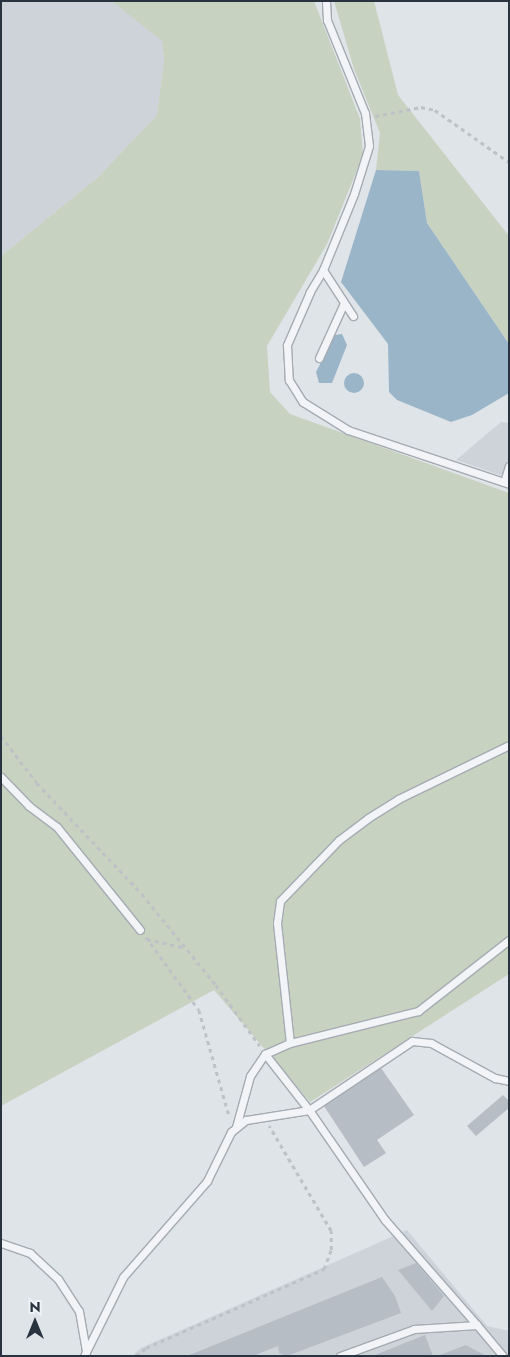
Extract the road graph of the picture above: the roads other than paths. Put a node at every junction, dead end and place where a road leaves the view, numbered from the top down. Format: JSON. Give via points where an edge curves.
{"nodes":[{"id":1,"x":326,"y":1,"type":"edge"},
{"id":2,"x":323,"y":270,"type":"junction"},
{"id":3,"x":344,"y":303,"type":"junction"},
{"id":4,"x":353,"y":316,"type":"dead end"},
{"id":5,"x":319,"y":358,"type":"dead end"},
{"id":6,"x":509,"y":466,"type":"edge"},
{"id":7,"x":506,"y":483,"type":"edge"},
{"id":8,"x":509,"y":746,"type":"edge"},
{"id":9,"x":1,"y":777,"type":"edge"},
{"id":10,"x":140,"y":930,"type":"road end"},
{"id":11,"x":509,"y":940,"type":"edge"},
{"id":12,"x":290,"y":1042,"type":"junction"},
{"id":13,"x":265,"y":1054,"type":"junction"},
{"id":14,"x":509,"y":1082,"type":"edge"},
{"id":15,"x":309,"y":1110,"type":"junction"},
{"id":16,"x":236,"y":1127,"type":"junction"},
{"id":17,"x":1,"y":1243,"type":"edge"},
{"id":18,"x":477,"y":1325,"type":"junction"},
{"id":19,"x":85,"y":1354,"type":"edge"},
{"id":20,"x":340,"y":1356,"type":"edge"},
{"id":21,"x":503,"y":1356,"type":"edge"}],
"edges":[{"from":1,"to":2,"type":"lane","via":[[327,20],[366,118],[369,146],[354,194]]},
{"from":2,"to":3,"type":"lane"},
{"from":2,"to":7,"type":"lane","via":[[287,346],[286,364],[295,393],[303,402],[348,430]]},
{"from":3,"to":4,"type":"lane"},
{"from":3,"to":5,"type":"lane"},
{"from":6,"to":7,"type":"lane"},
{"from":8,"to":12,"type":"lane","via":[[398,799],[368,818],[339,840],[280,901],[277,923]]},
{"from":9,"to":10,"type":"lane","via":[[29,806],[57,826]]},
{"from":11,"to":12,"type":"lane","via":[[418,1011]]},
{"from":12,"to":13,"type":"lane"},
{"from":13,"to":15,"type":"lane"},
{"from":13,"to":16,"type":"lane","via":[[250,1076]]},
{"from":14,"to":15,"type":"lane","via":[[431,1043],[412,1041]]},
{"from":15,"to":16,"type":"lane","via":[[246,1120]]},
{"from":15,"to":18,"type":"lane","via":[[385,1220]]},
{"from":16,"to":19,"type":"lane","via":[[207,1181],[123,1276]]},
{"from":17,"to":19,"type":"lane","via":[[30,1253],[58,1279],[79,1311]]},
{"from":18,"to":20,"type":"lane","via":[[414,1328]]},
{"from":18,"to":21,"type":"lane"}]}
